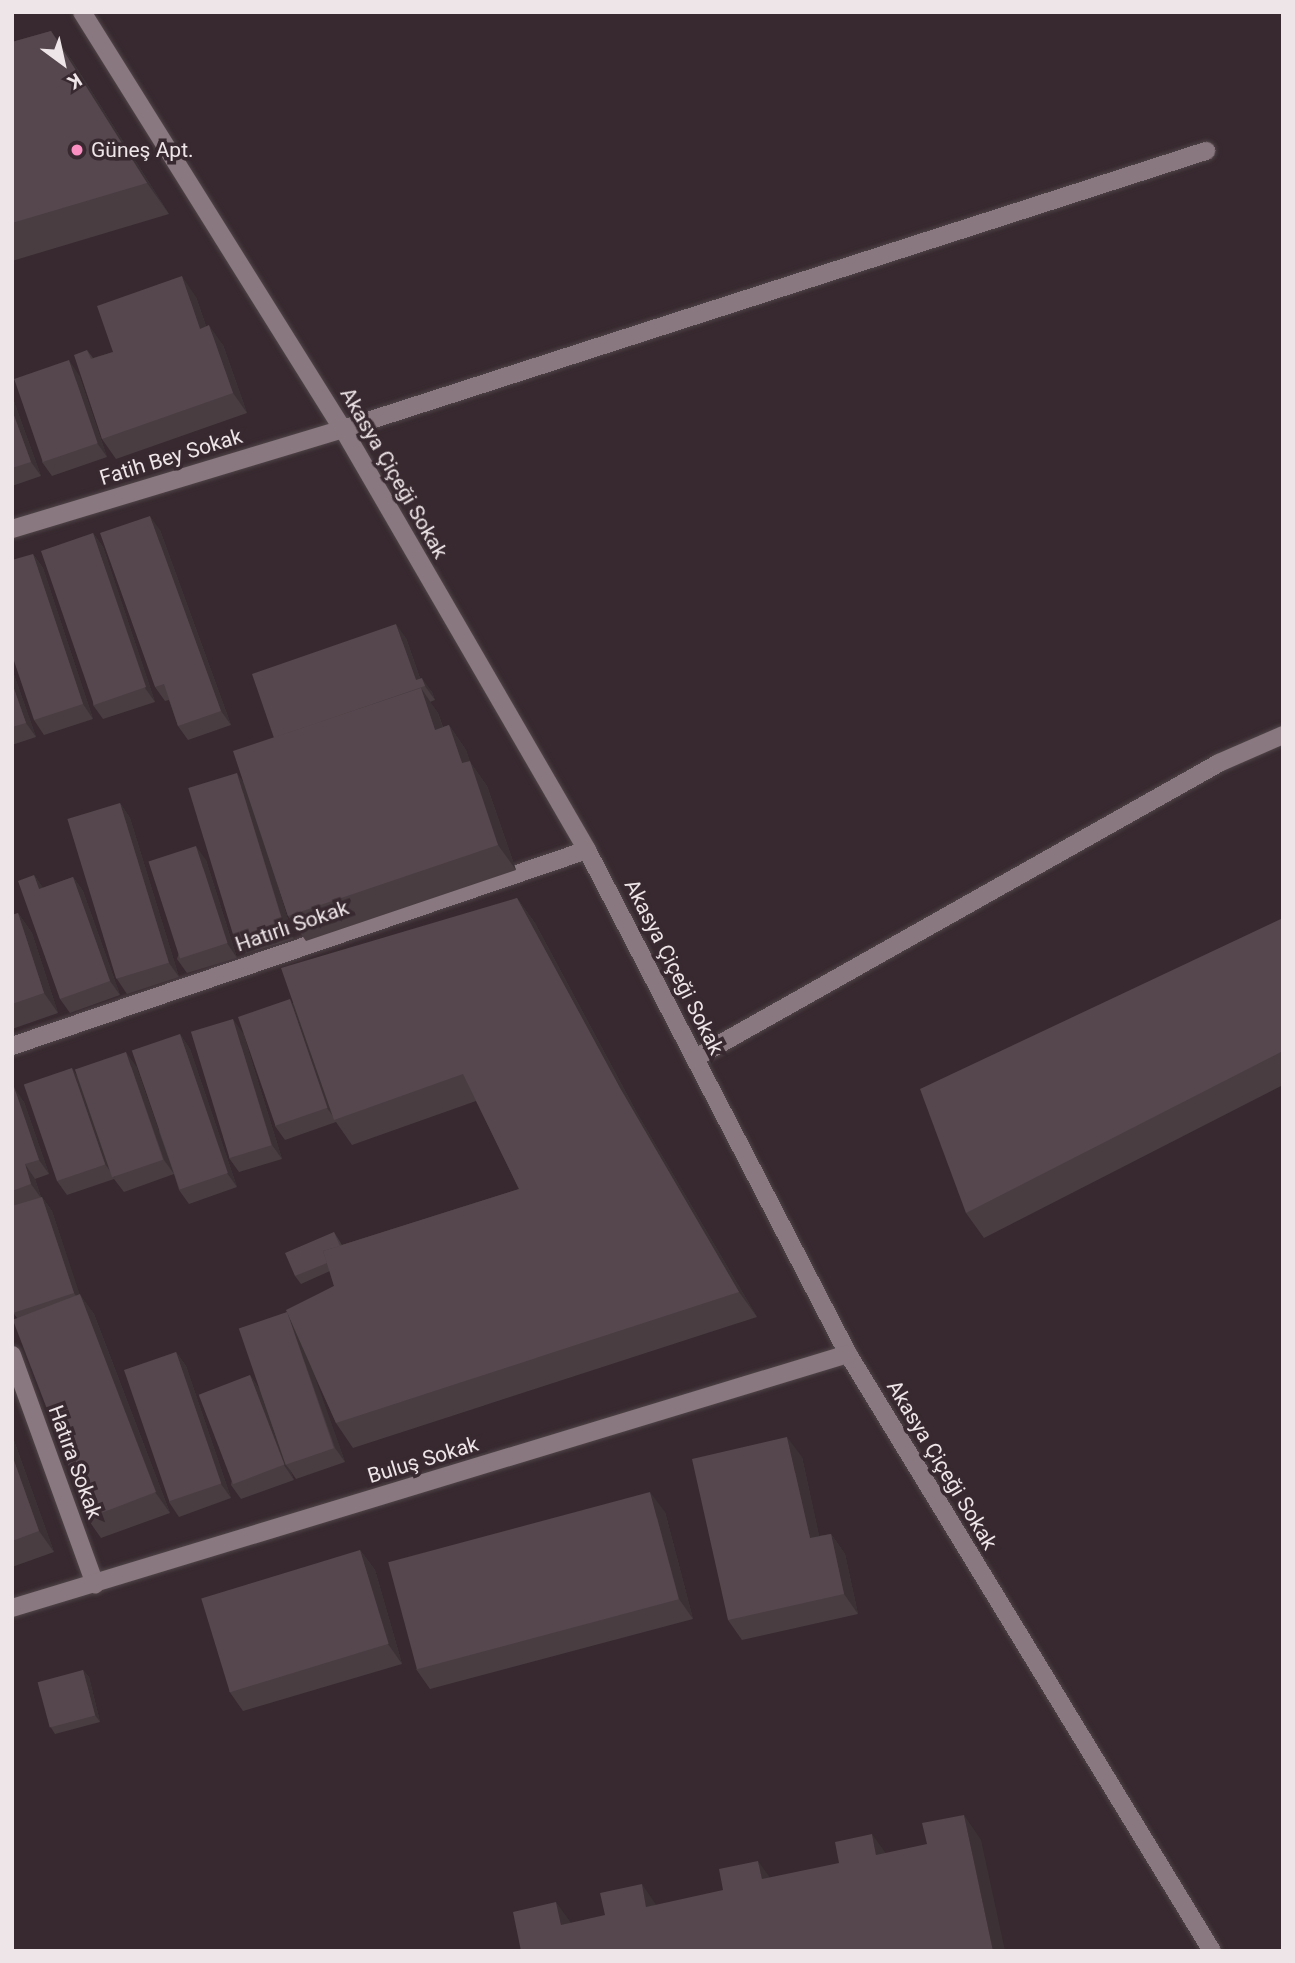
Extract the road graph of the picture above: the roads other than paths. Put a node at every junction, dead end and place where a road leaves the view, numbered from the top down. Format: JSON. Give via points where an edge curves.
{"nodes":[{"id":1,"x":82,"y":12,"type":"edge"},
{"id":2,"x":1206,"y":151,"type":"dead end"},
{"id":3,"x":343,"y":429,"type":"junction"},
{"id":4,"x":12,"y":529,"type":"edge"},
{"id":5,"x":1283,"y":735,"type":"edge"},
{"id":6,"x":587,"y":850,"type":"junction"},
{"id":7,"x":12,"y":1046,"type":"edge"},
{"id":8,"x":695,"y":1058,"type":"junction"},
{"id":9,"x":848,"y":1354,"type":"junction"},
{"id":10,"x":12,"y":1355,"type":"edge"},
{"id":11,"x":95,"y":1584,"type":"junction"},
{"id":12,"x":12,"y":1608,"type":"edge"},
{"id":13,"x":1212,"y":1951,"type":"edge"}],
"edges":[{"from":1,"to":3,"type":"street","name":"Akasya Çiçeği Sokak"},
{"from":2,"to":3,"type":"street","name":"Fatih Bey Sokak"},
{"from":3,"to":4,"type":"street","name":"Fatih Bey Sokak"},
{"from":3,"to":6,"type":"street","name":"Akasya Çiçeği Sokak"},
{"from":5,"to":8,"type":"street","via":[[1219,763]]},
{"from":6,"to":7,"type":"street","name":"Hatırlı Sokak"},
{"from":6,"to":8,"type":"street","name":"Akasya Çiçeği Sokak"},
{"from":8,"to":9,"type":"street","name":"Akasya Çiçeği Sokak"},
{"from":9,"to":11,"type":"street","name":"Buluş Sokak"},
{"from":9,"to":13,"type":"street","name":"Akasya Çiçeği Sokak"},
{"from":10,"to":11,"type":"street","name":"Hatıra Sokak"},
{"from":11,"to":12,"type":"street","name":"Buluş Sokak"}]}
